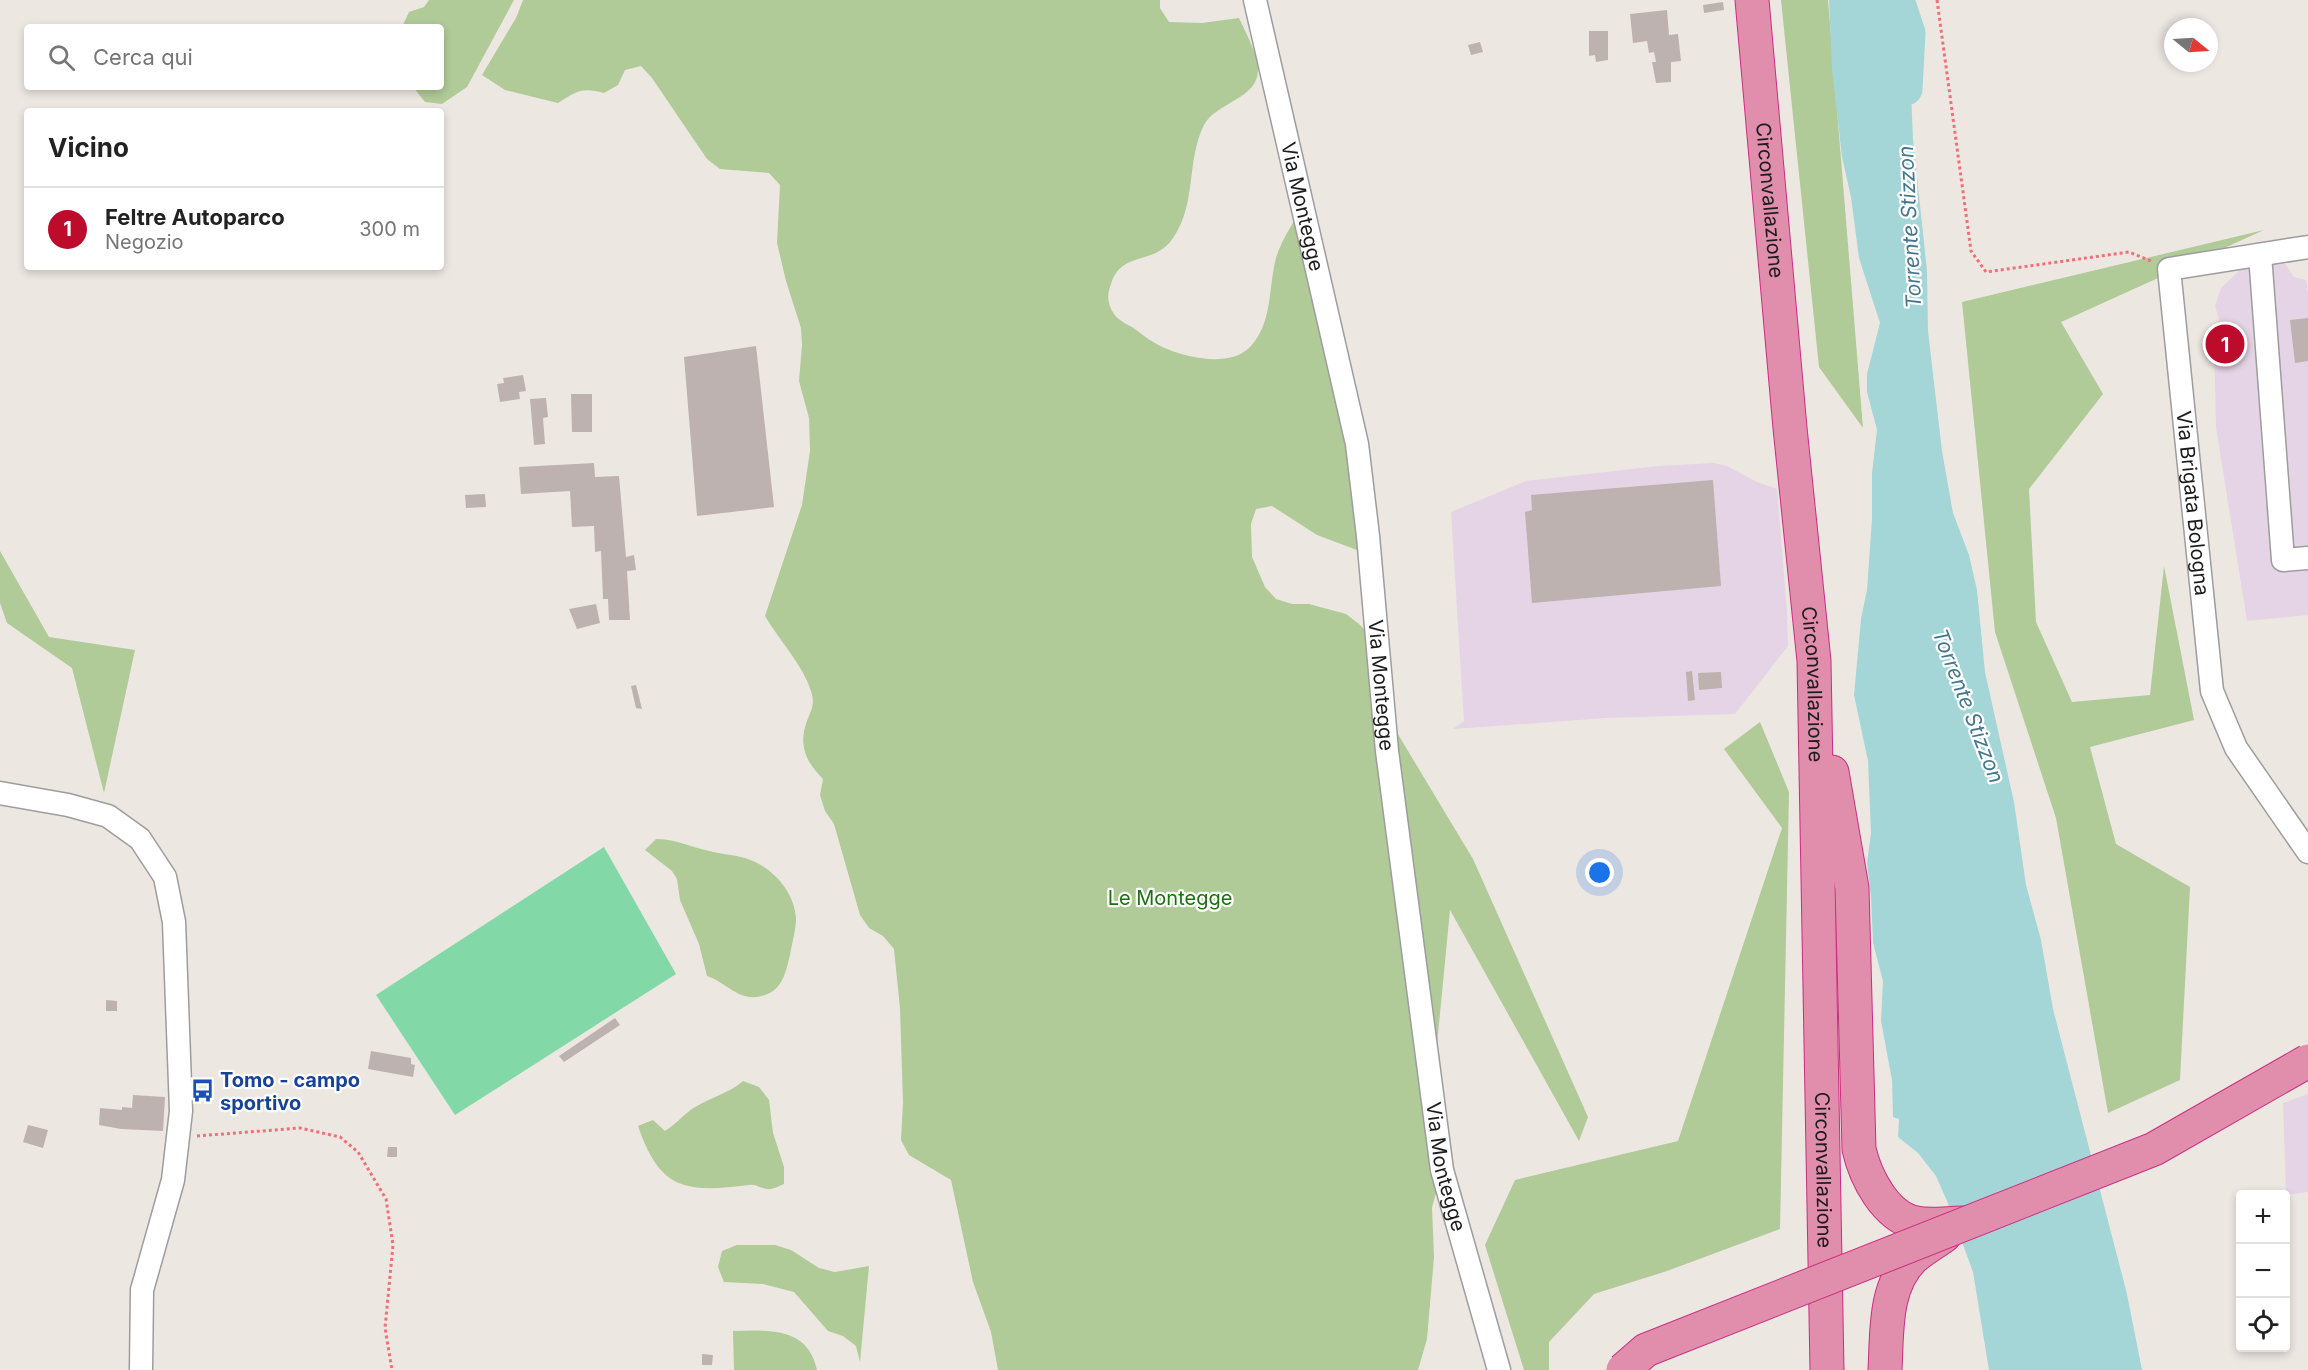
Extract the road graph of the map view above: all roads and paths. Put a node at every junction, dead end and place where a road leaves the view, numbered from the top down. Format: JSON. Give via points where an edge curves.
{"nodes":[{"id":1,"x":1255,"y":0,"type":"edge"},
{"id":2,"x":1752,"y":0,"type":"edge"},
{"id":3,"x":1937,"y":0,"type":"edge"},
{"id":4,"x":2308,"y":247,"type":"edge"},
{"id":5,"x":2260,"y":255,"type":"junction"},
{"id":6,"x":2169,"y":269,"type":"junction"},
{"id":7,"x":2308,"y":558,"type":"edge"},
{"id":8,"x":1814,"y":661,"type":"junction"},
{"id":9,"x":0,"y":794,"type":"edge"},
{"id":10,"x":2308,"y":852,"type":"edge"},
{"id":11,"x":2308,"y":1061,"type":"edge"},
{"id":12,"x":178,"y":1138,"type":"junction"},
{"id":13,"x":1962,"y":1223,"type":"junction"},
{"id":14,"x":141,"y":1370,"type":"edge"},
{"id":15,"x":392,"y":1370,"type":"edge"},
{"id":16,"x":1499,"y":1370,"type":"edge"},
{"id":17,"x":1623,"y":1370,"type":"edge"},
{"id":18,"x":1827,"y":1370,"type":"edge"},
{"id":19,"x":1885,"y":1370,"type":"edge"}],
"edges":[{"from":1,"to":16,"type":"street","name":"Via Montegge","via":[[1357,444],[1387,751],[1442,1170]]},
{"from":2,"to":8,"type":"highway","name":"Circonvallazione"},
{"from":3,"to":6,"type":"path","via":[[1971,251],[1986,272],[2129,252]]},
{"from":4,"to":5,"type":"street"},
{"from":5,"to":6,"type":"street"},
{"from":5,"to":7,"type":"street","via":[[2283,560]]},
{"from":6,"to":10,"type":"street","name":"Via Brigata Bologna","via":[[2212,691],[2236,748]]},
{"from":8,"to":13,"type":"highway","via":[[1852,888],[1859,1149],[1863,1168],[1871,1184],[1902,1217],[1916,1223]]},
{"from":8,"to":18,"type":"highway","name":"Circonvallazione"},
{"from":9,"to":12,"type":"street","via":[[108,816],[141,839],[165,877],[174,922],[181,1111]]},
{"from":11,"to":13,"type":"highway","bridge":true,"via":[[2154,1149]]},
{"from":12,"to":14,"type":"street","via":[[173,1180],[142,1290]]},
{"from":12,"to":15,"type":"path","via":[[300,1128],[340,1137],[358,1152],[386,1199],[393,1245],[385,1328]]},
{"from":13,"to":17,"type":"highway","bridge":true,"via":[[1646,1350]]},
{"from":13,"to":19,"type":"highway","bridge":true,"via":[[1913,1258],[1896,1278],[1887,1317]]}]}
